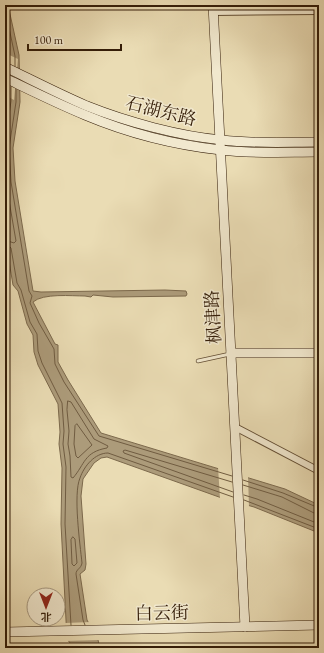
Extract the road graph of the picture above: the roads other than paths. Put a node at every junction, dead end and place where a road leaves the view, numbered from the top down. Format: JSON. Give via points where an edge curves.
{"nodes":[{"id":1,"x":213,"y":9,"type":"edge"},
{"id":2,"x":319,"y":10,"type":"edge"},
{"id":3,"x":5,"y":67,"type":"edge"},
{"id":4,"x":5,"y":78,"type":"edge"},
{"id":5,"x":220,"y":140,"type":"junction"},
{"id":6,"x":319,"y":142,"type":"edge"},
{"id":7,"x":221,"y":150,"type":"junction"},
{"id":8,"x":319,"y":152,"type":"edge"},
{"id":9,"x":231,"y":353,"type":"junction"},
{"id":10,"x":319,"y":353,"type":"edge"},
{"id":11,"x":198,"y":361,"type":"dead end"},
{"id":12,"x":235,"y":426,"type":"junction"},
{"id":13,"x":319,"y":471,"type":"edge"},
{"id":14,"x":319,"y":625,"type":"edge"},
{"id":15,"x":245,"y":627,"type":"junction"},
{"id":16,"x":5,"y":632,"type":"edge"}],
"edges":[{"from":1,"to":2,"type":"street"},
{"from":1,"to":5,"type":"street","name":"枫津路"},
{"from":3,"to":5,"type":"street","name":"石湖东路","via":[[112,115]]},
{"from":4,"to":7,"type":"street","name":"石湖东路","via":[[108,124],[166,140]]},
{"from":5,"to":6,"type":"street","name":"石湖东路"},
{"from":5,"to":7,"type":"street","name":"枫津路"},
{"from":7,"to":8,"type":"street","name":"石湖东路"},
{"from":7,"to":9,"type":"street","name":"枫津路"},
{"from":9,"to":10,"type":"street"},
{"from":9,"to":11,"type":"lane"},
{"from":9,"to":12,"type":"street","name":"枫津路"},
{"from":12,"to":13,"type":"street"},
{"from":12,"to":15,"type":"street","name":"枫津路"},
{"from":14,"to":15,"type":"street","name":"白云街"},
{"from":15,"to":16,"type":"street","name":"白云街"}]}
